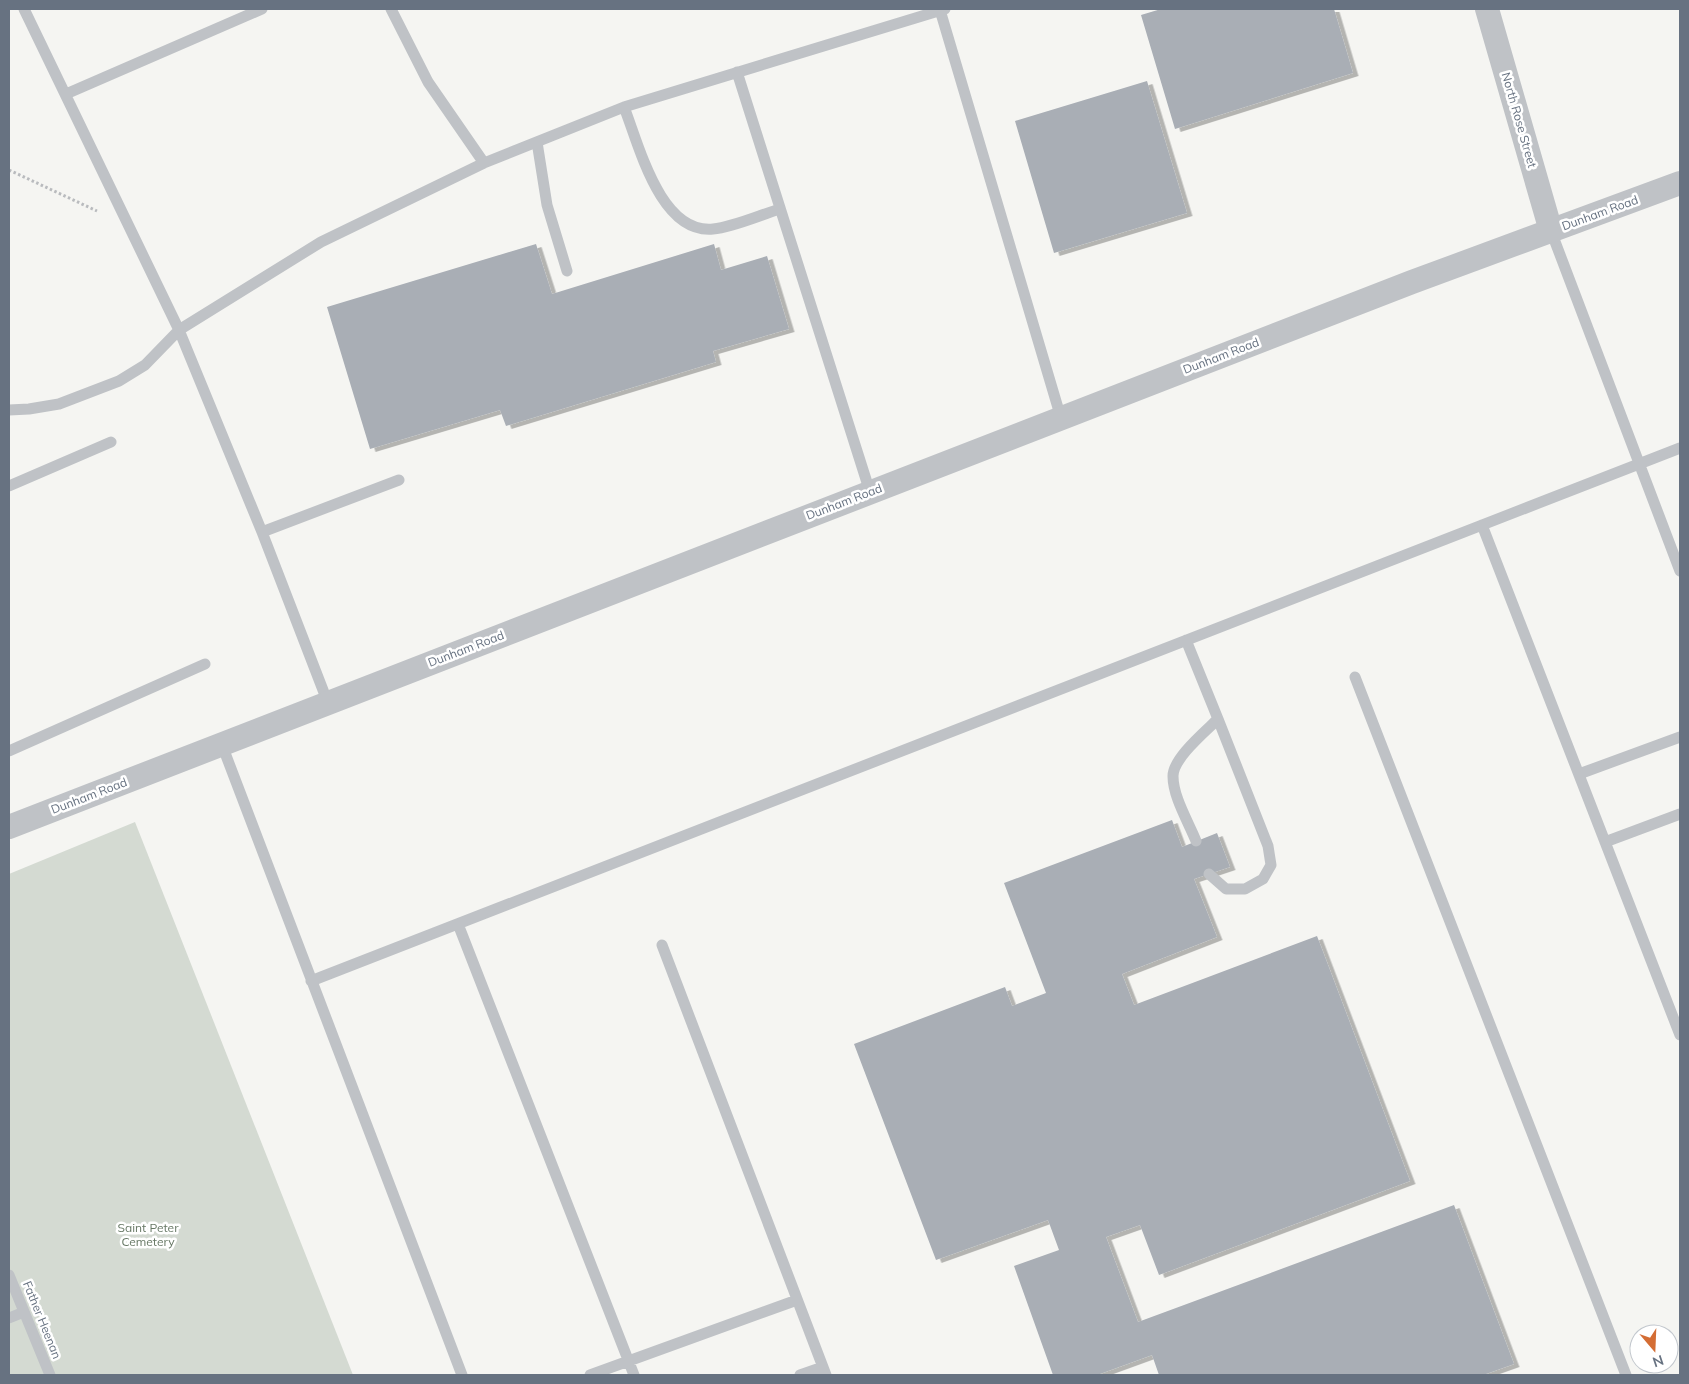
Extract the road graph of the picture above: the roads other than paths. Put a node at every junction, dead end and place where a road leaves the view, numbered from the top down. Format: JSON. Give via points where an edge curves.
{"nodes":[{"id":1,"x":24,"y":9,"type":"edge"},
{"id":2,"x":262,"y":9,"type":"edge"},
{"id":3,"x":390,"y":9,"type":"edge"},
{"id":4,"x":942,"y":9,"type":"edge"},
{"id":5,"x":1487,"y":9,"type":"edge"},
{"id":6,"x":737,"y":72,"type":"junction"},
{"id":7,"x":66,"y":94,"type":"junction"},
{"id":8,"x":624,"y":107,"type":"junction"},
{"id":9,"x":537,"y":142,"type":"junction"},
{"id":10,"x":484,"y":163,"type":"junction"},
{"id":11,"x":1680,"y":183,"type":"edge"},
{"id":12,"x":780,"y":209,"type":"junction"},
{"id":13,"x":1551,"y":231,"type":"junction"},
{"id":14,"x":567,"y":271,"type":"dead end"},
{"id":15,"x":179,"y":330,"type":"junction"},
{"id":16,"x":9,"y":410,"type":"edge"},
{"id":17,"x":1061,"y":418,"type":"junction"},
{"id":18,"x":111,"y":442,"type":"dead end"},
{"id":19,"x":1680,"y":448,"type":"edge"},
{"id":20,"x":1639,"y":464,"type":"junction"},
{"id":21,"x":399,"y":480,"type":"dead end"},
{"id":22,"x":9,"y":486,"type":"edge"},
{"id":23,"x":870,"y":492,"type":"junction"},
{"id":24,"x":1482,"y":525,"type":"junction"},
{"id":25,"x":262,"y":532,"type":"junction"},
{"id":26,"x":1680,"y":571,"type":"edge"},
{"id":27,"x":1186,"y":640,"type":"junction"},
{"id":28,"x":205,"y":664,"type":"dead end"},
{"id":29,"x":1355,"y":677,"type":"dead end"},
{"id":30,"x":328,"y":703,"type":"junction"},
{"id":31,"x":1218,"y":719,"type":"junction"},
{"id":32,"x":1680,"y":737,"type":"edge"},
{"id":33,"x":222,"y":745,"type":"junction"},
{"id":34,"x":9,"y":751,"type":"edge"},
{"id":35,"x":1579,"y":774,"type":"junction"},
{"id":36,"x":1680,"y":814,"type":"edge"},
{"id":37,"x":9,"y":826,"type":"edge"},
{"id":38,"x":1196,"y":841,"type":"dead end"},
{"id":39,"x":1605,"y":842,"type":"junction"},
{"id":40,"x":1209,"y":874,"type":"dead end"},
{"id":41,"x":458,"y":924,"type":"junction"},
{"id":42,"x":662,"y":946,"type":"dead end"},
{"id":43,"x":311,"y":981,"type":"junction"},
{"id":44,"x":1680,"y":1035,"type":"edge"},
{"id":45,"x":9,"y":1274,"type":"edge"},
{"id":46,"x":797,"y":1300,"type":"junction"},
{"id":47,"x":24,"y":1312,"type":"junction"},
{"id":48,"x":9,"y":1318,"type":"edge"},
{"id":49,"x":628,"y":1361,"type":"junction"},
{"id":50,"x":824,"y":1371,"type":"edge"},
{"id":51,"x":50,"y":1375,"type":"edge"},
{"id":52,"x":462,"y":1375,"type":"edge"},
{"id":53,"x":590,"y":1375,"type":"edge"},
{"id":54,"x":634,"y":1375,"type":"edge"},
{"id":55,"x":800,"y":1375,"type":"edge"},
{"id":56,"x":1626,"y":1375,"type":"edge"}],
"edges":[{"from":1,"to":7,"type":"lane"},
{"from":2,"to":7,"type":"lane"},
{"from":3,"to":10,"type":"lane","via":[[428,82]]},
{"from":4,"to":6,"type":"lane"},
{"from":4,"to":17,"type":"lane"},
{"from":5,"to":13,"type":"street","name":"North Rose Street"},
{"from":6,"to":8,"type":"lane"},
{"from":6,"to":12,"type":"lane"},
{"from":7,"to":15,"type":"lane"},
{"from":8,"to":9,"type":"lane"},
{"from":8,"to":12,"type":"lane","via":[[661,198],[677,218],[694,228],[714,229]]},
{"from":9,"to":10,"type":"lane"},
{"from":9,"to":14,"type":"lane","via":[[547,205]]},
{"from":10,"to":15,"type":"lane","via":[[321,242]]},
{"from":11,"to":13,"type":"street","name":"Dunham Road"},
{"from":12,"to":23,"type":"lane"},
{"from":13,"to":17,"type":"street","name":"Dunham Road"},
{"from":13,"to":20,"type":"lane"},
{"from":15,"to":16,"type":"lane","via":[[145,365],[119,382],[59,404]]},
{"from":15,"to":25,"type":"lane"},
{"from":17,"to":23,"type":"street","name":"Dunham Road"},
{"from":18,"to":22,"type":"lane"},
{"from":19,"to":20,"type":"lane"},
{"from":20,"to":24,"type":"lane"},
{"from":20,"to":26,"type":"lane"},
{"from":21,"to":25,"type":"lane"},
{"from":23,"to":30,"type":"street","name":"Dunham Road"},
{"from":24,"to":27,"type":"lane"},
{"from":24,"to":35,"type":"lane"},
{"from":25,"to":30,"type":"lane"},
{"from":27,"to":31,"type":"lane"},
{"from":27,"to":41,"type":"lane"},
{"from":28,"to":34,"type":"lane"},
{"from":29,"to":56,"type":"lane"},
{"from":30,"to":33,"type":"street","name":"Dunham Road"},
{"from":31,"to":38,"type":"lane","via":[[1179,760],[1173,774]]},
{"from":31,"to":40,"type":"lane","via":[[1268,846],[1271,864],[1263,879],[1245,889],[1226,888]]},
{"from":32,"to":35,"type":"lane"},
{"from":33,"to":37,"type":"street","name":"Dunham Road"},
{"from":33,"to":43,"type":"lane"},
{"from":35,"to":39,"type":"lane"},
{"from":36,"to":39,"type":"lane"},
{"from":39,"to":44,"type":"lane"},
{"from":41,"to":43,"type":"lane"},
{"from":41,"to":49,"type":"lane"},
{"from":42,"to":46,"type":"lane"},
{"from":43,"to":52,"type":"lane"},
{"from":45,"to":47,"type":"lane","name":"Father Heenan"},
{"from":46,"to":49,"type":"lane"},
{"from":46,"to":50,"type":"lane"},
{"from":47,"to":48,"type":"lane"},
{"from":47,"to":51,"type":"lane","name":"Father Heenan"},
{"from":49,"to":53,"type":"lane"},
{"from":49,"to":54,"type":"lane"},
{"from":50,"to":55,"type":"lane"}]}
